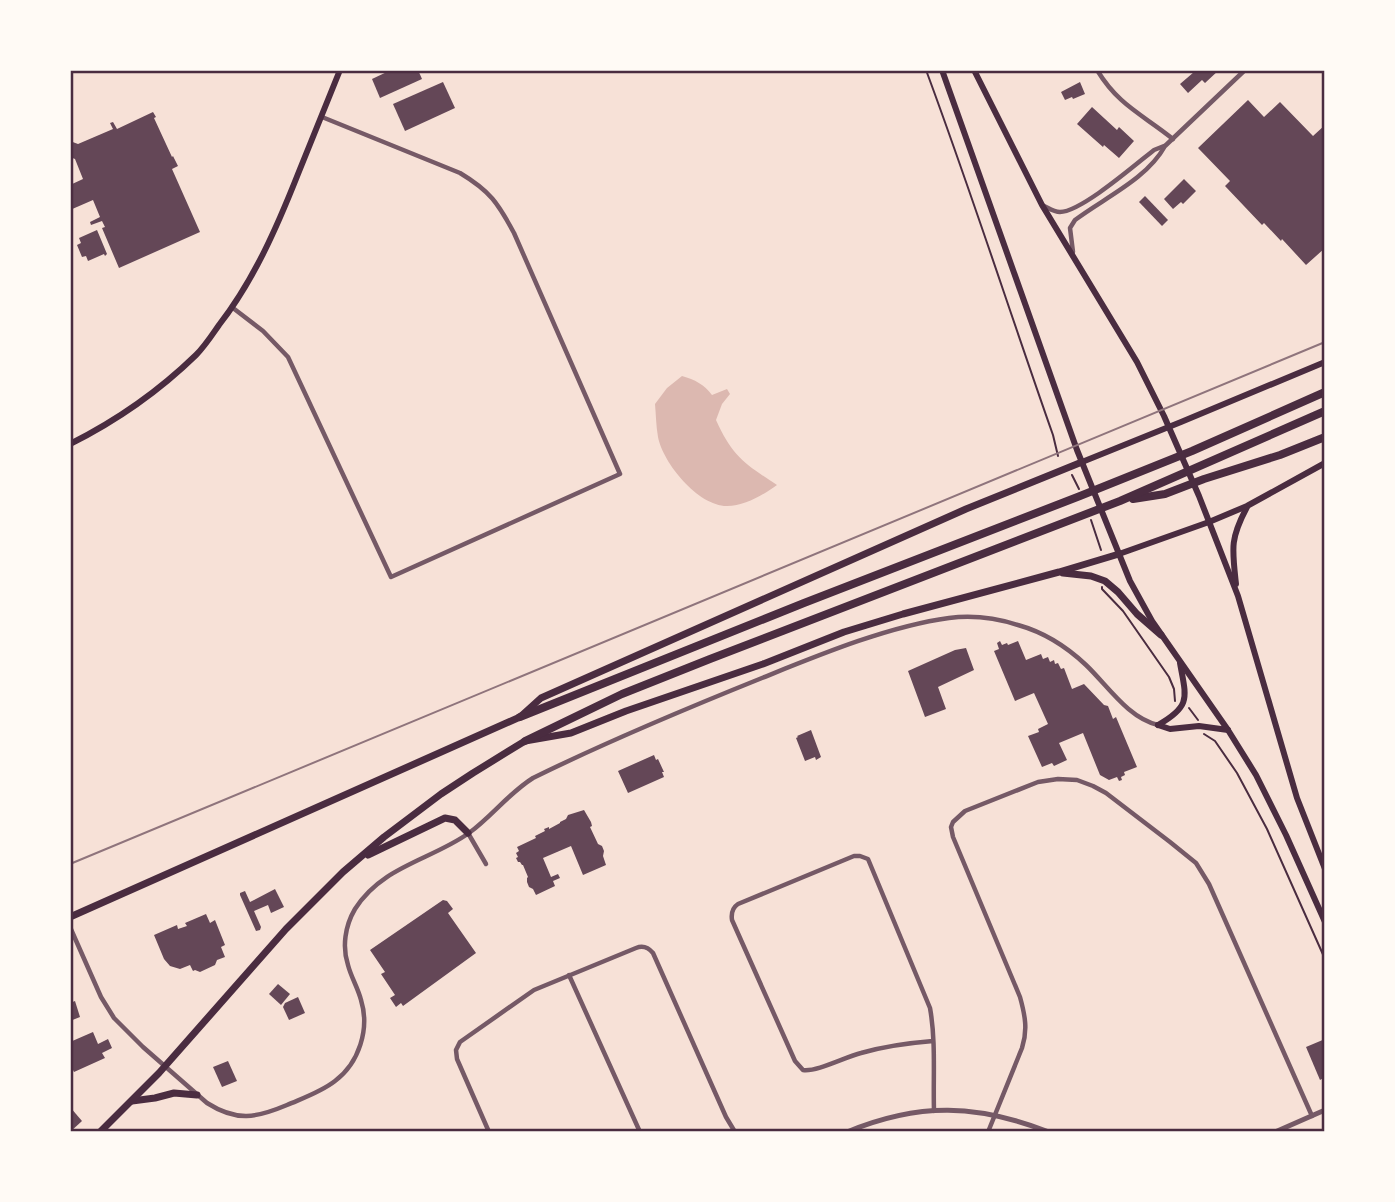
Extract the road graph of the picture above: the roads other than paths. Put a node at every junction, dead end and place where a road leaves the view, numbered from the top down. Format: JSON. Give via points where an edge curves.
{"nodes":[{"id":1,"x":340,"y":70,"type":"edge"},
{"id":2,"x":942,"y":70,"type":"edge"},
{"id":3,"x":974,"y":70,"type":"edge"},
{"id":4,"x":1097,"y":70,"type":"edge"},
{"id":5,"x":1245,"y":70,"type":"edge"},
{"id":6,"x":322,"y":117,"type":"junction"},
{"id":7,"x":1172,"y":139,"type":"junction"},
{"id":8,"x":1165,"y":146,"type":"junction"},
{"id":9,"x":1042,"y":205,"type":"junction"},
{"id":10,"x":1073,"y":259,"type":"junction"},
{"id":11,"x":233,"y":308,"type":"junction"},
{"id":12,"x":1325,"y":362,"type":"edge"},
{"id":13,"x":1325,"y":392,"type":"edge"},
{"id":14,"x":1325,"y":411,"type":"edge"},
{"id":15,"x":1169,"y":427,"type":"junction"},
{"id":16,"x":1325,"y":438,"type":"edge"},
{"id":17,"x":70,"y":444,"type":"edge"},
{"id":18,"x":1082,"y":461,"type":"junction"},
{"id":19,"x":1325,"y":463,"type":"edge"},
{"id":20,"x":1120,"y":500,"type":"junction"},
{"id":21,"x":1247,"y":506,"type":"junction"},
{"id":22,"x":1209,"y":522,"type":"junction"},
{"id":23,"x":1119,"y":554,"type":"junction"},
{"id":24,"x":1059,"y":572,"type":"junction"},
{"id":25,"x":1238,"y":596,"type":"junction"},
{"id":26,"x":1161,"y":635,"type":"junction"},
{"id":27,"x":1180,"y":661,"type":"junction"},
{"id":28,"x":520,"y":717,"type":"junction"},
{"id":29,"x":1158,"y":725,"type":"junction"},
{"id":30,"x":1228,"y":730,"type":"junction"},
{"id":31,"x":526,"y":741,"type":"junction"},
{"id":32,"x":468,"y":833,"type":"junction"},
{"id":33,"x":358,"y":860,"type":"junction"},
{"id":34,"x":486,"y":864,"type":"dead end"},
{"id":35,"x":1325,"y":869,"type":"edge"},
{"id":36,"x":70,"y":917,"type":"edge"},
{"id":37,"x":1325,"y":922,"type":"edge"},
{"id":38,"x":70,"y":927,"type":"edge"},
{"id":39,"x":569,"y":975,"type":"junction"},
{"id":40,"x":933,"y":1041,"type":"junction"},
{"id":41,"x":165,"y":1066,"type":"junction"},
{"id":42,"x":197,"y":1096,"type":"junction"},
{"id":43,"x":131,"y":1101,"type":"junction"},
{"id":44,"x":1325,"y":1110,"type":"edge"},
{"id":45,"x":934,"y":1111,"type":"junction"},
{"id":46,"x":995,"y":1114,"type":"junction"},
{"id":47,"x":1312,"y":1116,"type":"junction"},
{"id":48,"x":100,"y":1132,"type":"edge"},
{"id":49,"x":489,"y":1132,"type":"edge"},
{"id":50,"x":640,"y":1132,"type":"edge"},
{"id":51,"x":735,"y":1132,"type":"edge"},
{"id":52,"x":847,"y":1132,"type":"edge"},
{"id":53,"x":988,"y":1132,"type":"edge"},
{"id":54,"x":1049,"y":1132,"type":"edge"},
{"id":55,"x":1275,"y":1132,"type":"edge"}],
"edges":[{"from":1,"to":6,"type":"main road"},
{"from":2,"to":18,"type":"main road"},
{"from":3,"to":9,"type":"main road"},
{"from":4,"to":7,"type":"street","via":[[1122,102]]},
{"from":5,"to":7,"type":"street"},
{"from":6,"to":11,"type":"main road","via":[[277,228]]},
{"from":6,"to":11,"type":"street","via":[[460,173],[493,197],[514,233],[620,474],[391,577],[288,357]]},
{"from":7,"to":8,"type":"street"},
{"from":8,"to":9,"type":"street","via":[[1070,210],[1055,212]]},
{"from":8,"to":10,"type":"street","via":[[1135,179],[1073,223]]},
{"from":9,"to":10,"type":"main road"},
{"from":10,"to":15,"type":"main road","via":[[1137,362]]},
{"from":11,"to":17,"type":"main road","via":[[198,353],[157,389]]},
{"from":12,"to":15,"type":"main road"},
{"from":13,"to":28,"type":"highway","via":[[1091,492]]},
{"from":14,"to":20,"type":"highway"},
{"from":15,"to":18,"type":"main road"},
{"from":15,"to":22,"type":"main road"},
{"from":16,"to":20,"type":"highway","via":[[1165,494]]},
{"from":18,"to":23,"type":"main road"},
{"from":18,"to":28,"type":"highway","via":[[541,698]]},
{"from":19,"to":21,"type":"main road"},
{"from":20,"to":31,"type":"highway","via":[[622,694]]},
{"from":21,"to":22,"type":"main road"},
{"from":21,"to":25,"type":"main road","via":[[1233,541]]},
{"from":22,"to":23,"type":"main road"},
{"from":22,"to":25,"type":"main road"},
{"from":23,"to":24,"type":"highway"},
{"from":23,"to":26,"type":"main road","via":[[1135,593]]},
{"from":24,"to":26,"type":"highway","via":[[1105,581]]},
{"from":24,"to":31,"type":"highway","via":[[891,617],[570,733]]},
{"from":25,"to":35,"type":"main road","via":[[1294,789]]},
{"from":26,"to":27,"type":"main road"},
{"from":27,"to":29,"type":"main road","via":[[1183,705]]},
{"from":27,"to":30,"type":"main road"},
{"from":28,"to":36,"type":"highway"},
{"from":29,"to":30,"type":"main road"},
{"from":29,"to":32,"type":"street","via":[[1139,718],[1083,663],[1044,636],[993,619],[934,620],[805,661],[586,753],[526,783]]},
{"from":30,"to":37,"type":"main road","via":[[1270,802]]},
{"from":31,"to":33,"type":"highway","via":[[449,789]]},
{"from":32,"to":33,"type":"highway","via":[[456,820],[445,818]]},
{"from":32,"to":34,"type":"street"},
{"from":32,"to":42,"type":"street","via":[[396,871],[372,890],[351,916],[345,936],[346,959],[364,1022],[357,1055],[343,1074],[323,1089],[255,1116],[227,1113]]},
{"from":33,"to":41,"type":"highway","via":[[286,929]]},
{"from":38,"to":41,"type":"street","via":[[108,1010]]},
{"from":39,"to":49,"type":"street","via":[[534,990],[463,1040],[456,1050]]},
{"from":39,"to":50,"type":"street"},
{"from":39,"to":51,"type":"street","via":[[636,948],[646,947],[653,953]]},
{"from":40,"to":40,"type":"street","via":[[928,1003],[864,857],[854,856],[733,910],[732,920],[803,1070],[882,1047]]},
{"from":40,"to":45,"type":"street"},
{"from":41,"to":42,"type":"street"},
{"from":41,"to":43,"type":"highway"},
{"from":42,"to":43,"type":"highway","via":[[174,1093]]},
{"from":43,"to":48,"type":"highway"},
{"from":44,"to":47,"type":"street"},
{"from":45,"to":46,"type":"street"},
{"from":45,"to":52,"type":"street","via":[[897,1115]]},
{"from":46,"to":47,"type":"street","via":[[1024,1041],[1026,1020],[951,827],[965,811],[1028,786],[1068,779],[1099,789],[1196,863]]},
{"from":46,"to":53,"type":"street"},
{"from":46,"to":54,"type":"street"},
{"from":47,"to":55,"type":"street"}]}
